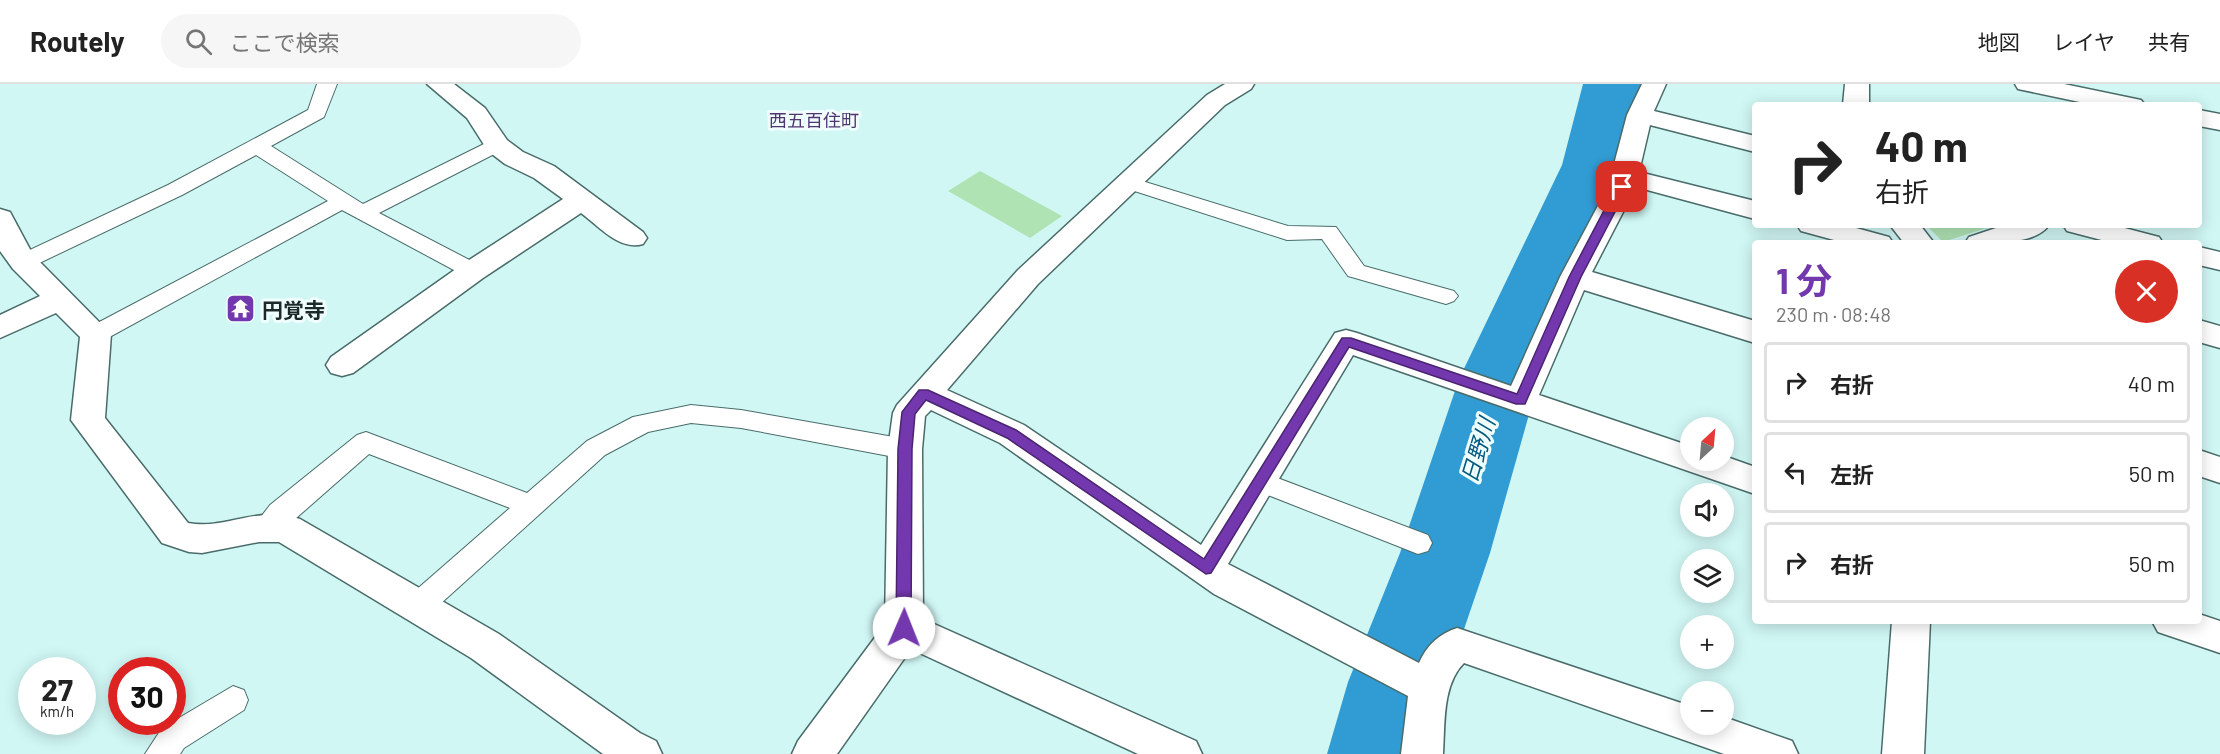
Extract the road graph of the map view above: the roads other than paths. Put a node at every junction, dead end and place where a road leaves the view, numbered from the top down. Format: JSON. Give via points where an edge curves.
{"nodes":[{"id":1,"x":327,"y":84,"type":"edge"},
{"id":2,"x":439,"y":84,"type":"edge"},
{"id":3,"x":1242,"y":84,"type":"edge"},
{"id":4,"x":1654,"y":84,"type":"edge"},
{"id":5,"x":1857,"y":84,"type":"edge"},
{"id":6,"x":2027,"y":84,"type":"edge"},
{"id":7,"x":2056,"y":97,"type":"edge"},
{"id":8,"x":1856,"y":102,"type":"edge"},
{"id":9,"x":2104,"y":102,"type":"edge"},
{"id":10,"x":1640,"y":116,"type":"junction"},
{"id":11,"x":2202,"y":119,"type":"edge"},
{"id":12,"x":2220,"y":122,"type":"edge"},
{"id":13,"x":1752,"y":143,"type":"edge"},
{"id":14,"x":497,"y":145,"type":"junction"},
{"id":15,"x":256,"y":146,"type":"junction"},
{"id":16,"x":1625,"y":176,"type":"junction"},
{"id":17,"x":1129,"y":183,"type":"junction"},
{"id":18,"x":581,"y":200,"type":"junction"},
{"id":19,"x":352,"y":207,"type":"junction"},
{"id":20,"x":1752,"y":209,"type":"edge"},
{"id":21,"x":0,"y":218,"type":"edge"},
{"id":22,"x":1822,"y":228,"type":"edge"},
{"id":23,"x":1907,"y":228,"type":"edge"},
{"id":24,"x":2026,"y":228,"type":"edge"},
{"id":25,"x":2089,"y":228,"type":"edge"},
{"id":26,"x":633,"y":238,"type":"dead end"},
{"id":27,"x":1868,"y":240,"type":"edge"},
{"id":28,"x":1917,"y":240,"type":"edge"},
{"id":29,"x":1988,"y":240,"type":"edge"},
{"id":30,"x":2137,"y":240,"type":"edge"},
{"id":31,"x":2202,"y":257,"type":"edge"},
{"id":32,"x":2220,"y":261,"type":"edge"},
{"id":33,"x":23,"y":262,"type":"junction"},
{"id":34,"x":473,"y":271,"type":"junction"},
{"id":35,"x":1575,"y":277,"type":"junction"},
{"id":36,"x":1446,"y":296,"type":"dead end"},
{"id":37,"x":61,"y":298,"type":"junction"},
{"id":38,"x":0,"y":328,"type":"edge"},
{"id":39,"x":1752,"y":331,"type":"edge"},
{"id":40,"x":2202,"y":332,"type":"edge"},
{"id":41,"x":96,"y":334,"type":"junction"},
{"id":42,"x":2220,"y":337,"type":"edge"},
{"id":43,"x":342,"y":365,"type":"dead end"},
{"id":44,"x":924,"y":393,"type":"junction"},
{"id":45,"x":1513,"y":398,"type":"junction"},
{"id":46,"x":905,"y":449,"type":"junction"},
{"id":47,"x":1680,"y":456,"type":"edge"},
{"id":48,"x":2202,"y":465,"type":"edge"},
{"id":49,"x":2220,"y":470,"type":"edge"},
{"id":50,"x":1727,"y":471,"type":"edge"},
{"id":51,"x":1752,"y":480,"type":"edge"},
{"id":52,"x":1260,"y":482,"type":"junction"},
{"id":53,"x":530,"y":505,"type":"junction"},
{"id":54,"x":268,"y":526,"type":"junction"},
{"id":55,"x":1418,"y":543,"type":"dead end"},
{"id":56,"x":1206,"y":568,"type":"junction"},
{"id":57,"x":418,"y":606,"type":"junction"},
{"id":58,"x":1911,"y":624,"type":"edge"},
{"id":59,"x":2180,"y":624,"type":"edge"},
{"id":60,"x":904,"y":628,"type":"junction"},
{"id":61,"x":2220,"y":637,"type":"edge"},
{"id":62,"x":1423,"y":684,"type":"junction"},
{"id":63,"x":233,"y":700,"type":"dead end"},
{"id":64,"x":1680,"y":720,"type":"edge"},
{"id":65,"x":1723,"y":735,"type":"edge"},
{"id":66,"x":161,"y":754,"type":"edge"},
{"id":67,"x":641,"y":754,"type":"edge"},
{"id":68,"x":813,"y":754,"type":"edge"},
{"id":69,"x":1181,"y":754,"type":"edge"},
{"id":70,"x":1422,"y":754,"type":"edge"},
{"id":71,"x":1777,"y":754,"type":"edge"},
{"id":72,"x":1903,"y":754,"type":"edge"}],
"edges":[{"from":1,"to":15,"type":"lane","via":[[317,113]]},
{"from":2,"to":14,"type":"street","via":[[476,113]]},
{"from":3,"to":17,"type":"street","via":[[1216,100]]},
{"from":4,"to":10,"type":"street"},
{"from":5,"to":8,"type":"street"},
{"from":6,"to":7,"type":"street"},
{"from":7,"to":9,"type":"street"},
{"from":10,"to":13,"type":"street"},
{"from":10,"to":16,"type":"street"},
{"from":11,"to":12,"type":"street"},
{"from":14,"to":18,"type":"street","via":[[544,172]]},
{"from":14,"to":19,"type":"lane"},
{"from":15,"to":19,"type":"lane"},
{"from":15,"to":33,"type":"lane","via":[[175,190]]},
{"from":16,"to":20,"type":"street"},
{"from":16,"to":35,"type":"street"},
{"from":17,"to":36,"type":"lane","via":[[1287,233],[1328,232],[1356,271]]},
{"from":17,"to":44,"type":"street","via":[[1028,277]]},
{"from":18,"to":26,"type":"street"},
{"from":18,"to":34,"type":"street"},
{"from":19,"to":34,"type":"lane"},
{"from":19,"to":41,"type":"lane"},
{"from":21,"to":33,"type":"street"},
{"from":22,"to":27,"type":"street"},
{"from":23,"to":28,"type":"street"},
{"from":24,"to":29,"type":"street"},
{"from":25,"to":30,"type":"street"},
{"from":31,"to":32,"type":"street"},
{"from":33,"to":37,"type":"street"},
{"from":34,"to":43,"type":"street"},
{"from":35,"to":39,"type":"street"},
{"from":35,"to":45,"type":"street"},
{"from":37,"to":38,"type":"street"},
{"from":37,"to":41,"type":"street"},
{"from":40,"to":42,"type":"street"},
{"from":41,"to":54,"type":"street","via":[[88,420],[175,533],[204,539]]},
{"from":44,"to":46,"type":"street","via":[[909,412]]},
{"from":44,"to":56,"type":"street","via":[[1012,434]]},
{"from":45,"to":47,"type":"street"},
{"from":45,"to":52,"type":"street","via":[[1346,341]]},
{"from":46,"to":53,"type":"lane","via":[[741,419],[691,414],[642,424],[596,448]]},
{"from":46,"to":60,"type":"street"},
{"from":48,"to":49,"type":"street"},
{"from":50,"to":51,"type":"street"},
{"from":52,"to":55,"type":"lane"},
{"from":52,"to":56,"type":"street"},
{"from":53,"to":54,"type":"lane","via":[[366,442]]},
{"from":53,"to":57,"type":"lane"},
{"from":54,"to":57,"type":"street","via":[[287,529]]},
{"from":56,"to":62,"type":"street","via":[[1227,583]]},
{"from":57,"to":67,"type":"street","via":[[485,646]]},
{"from":58,"to":72,"type":"street"},
{"from":59,"to":61,"type":"street"},
{"from":60,"to":68,"type":"street"},
{"from":60,"to":69,"type":"street"},
{"from":62,"to":64,"type":"street","via":[[1457,644]]},
{"from":62,"to":70,"type":"street"},
{"from":63,"to":66,"type":"lane","via":[[173,738]]},
{"from":65,"to":71,"type":"street"}]}
